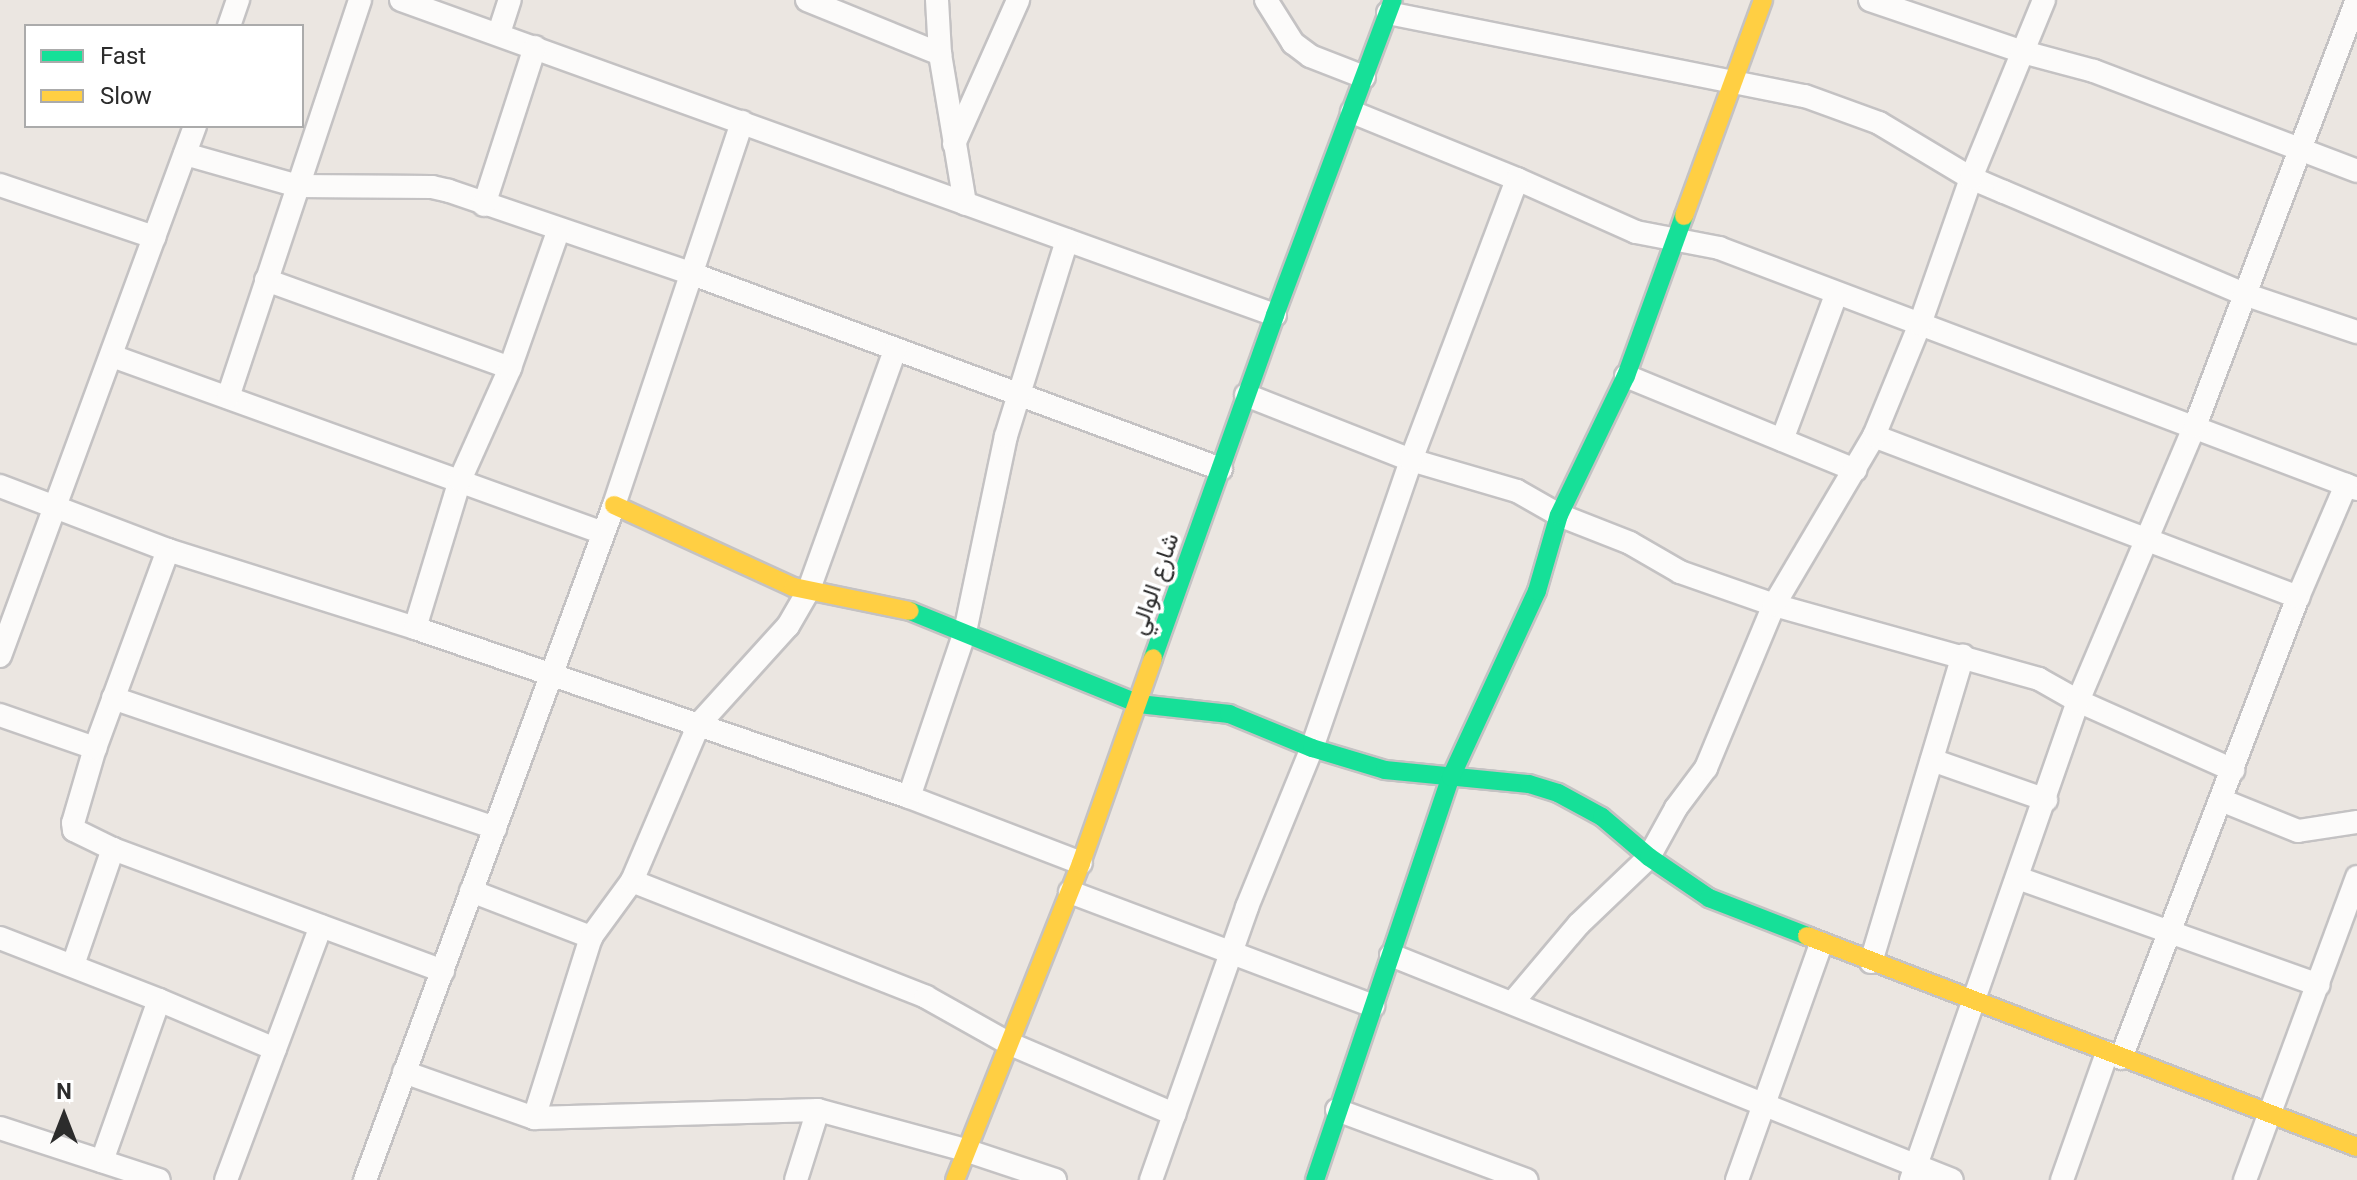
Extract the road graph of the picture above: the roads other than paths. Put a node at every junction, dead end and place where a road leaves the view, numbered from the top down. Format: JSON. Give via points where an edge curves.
{"nodes":[{"id":1,"x":238,"y":0,"type":"edge"},
{"id":2,"x":360,"y":0,"type":"edge"},
{"id":3,"x":401,"y":0,"type":"edge"},
{"id":4,"x":510,"y":0,"type":"edge"},
{"id":5,"x":807,"y":0,"type":"edge"},
{"id":6,"x":937,"y":0,"type":"edge"},
{"id":7,"x":1018,"y":0,"type":"edge"},
{"id":8,"x":1266,"y":0,"type":"edge"},
{"id":9,"x":1763,"y":0,"type":"edge"},
{"id":10,"x":1870,"y":0,"type":"edge"},
{"id":11,"x":2044,"y":0,"type":"edge"},
{"id":12,"x":2357,"y":0,"type":"edge"},
{"id":13,"x":1391,"y":7,"type":"edge"},
{"id":14,"x":230,"y":24,"type":"edge"},
{"id":15,"x":499,"y":33,"type":"junction"},
{"id":16,"x":535,"y":47,"type":"junction"},
{"id":17,"x":2023,"y":52,"type":"junction"},
{"id":18,"x":940,"y":54,"type":"junction"},
{"id":19,"x":1364,"y":77,"type":"junction"},
{"id":20,"x":1731,"y":79,"type":"junction"},
{"id":21,"x":1352,"y":112,"type":"junction"},
{"id":22,"x":742,"y":122,"type":"junction"},
{"id":23,"x":194,"y":128,"type":"edge"},
{"id":24,"x":954,"y":144,"type":"junction"},
{"id":25,"x":2298,"y":149,"type":"junction"},
{"id":26,"x":185,"y":154,"type":"junction"},
{"id":27,"x":2357,"y":171,"type":"edge"},
{"id":28,"x":1971,"y":178,"type":"junction"},
{"id":29,"x":1517,"y":179,"type":"junction"},
{"id":30,"x":0,"y":185,"type":"edge"},
{"id":31,"x":298,"y":186,"type":"junction"},
{"id":32,"x":965,"y":204,"type":"junction"},
{"id":33,"x":484,"y":205,"type":"junction"},
{"id":34,"x":559,"y":229,"type":"junction"},
{"id":35,"x":154,"y":237,"type":"junction"},
{"id":36,"x":1674,"y":238,"type":"junction"},
{"id":37,"x":1067,"y":240,"type":"junction"},
{"id":38,"x":690,"y":273,"type":"junction"},
{"id":39,"x":266,"y":280,"type":"junction"},
{"id":40,"x":2244,"y":294,"type":"junction"},
{"id":41,"x":1836,"y":295,"type":"junction"},
{"id":42,"x":1275,"y":315,"type":"junction"},
{"id":43,"x":1920,"y":324,"type":"junction"},
{"id":44,"x":2357,"y":332,"type":"edge"},
{"id":45,"x":895,"y":351,"type":"junction"},
{"id":46,"x":112,"y":356,"type":"junction"},
{"id":47,"x":510,"y":368,"type":"junction"},
{"id":48,"x":1626,"y":376,"type":"junction"},
{"id":49,"x":1246,"y":395,"type":"junction"},
{"id":50,"x":1017,"y":396,"type":"junction"},
{"id":51,"x":228,"y":397,"type":"junction"},
{"id":52,"x":2195,"y":426,"type":"junction"},
{"id":53,"x":1874,"y":436,"type":"junction"},
{"id":54,"x":1782,"y":440,"type":"junction"},
{"id":55,"x":1411,"y":460,"type":"junction"},
{"id":56,"x":1221,"y":469,"type":"junction"},
{"id":57,"x":1855,"y":470,"type":"junction"},
{"id":58,"x":460,"y":480,"type":"junction"},
{"id":59,"x":0,"y":486,"type":"edge"},
{"id":60,"x":2352,"y":487,"type":"edge"},
{"id":61,"x":614,"y":505,"type":"junction"},
{"id":62,"x":54,"y":506,"type":"junction"},
{"id":63,"x":1559,"y":515,"type":"junction"},
{"id":64,"x":603,"y":533,"type":"junction"},
{"id":65,"x":2149,"y":539,"type":"junction"},
{"id":66,"x":168,"y":550,"type":"junction"},
{"id":67,"x":808,"y":592,"type":"junction"},
{"id":68,"x":2298,"y":597,"type":"junction"},
{"id":69,"x":1774,"y":605,"type":"junction"},
{"id":70,"x":415,"y":628,"type":"junction"},
{"id":71,"x":965,"y":632,"type":"junction"},
{"id":72,"x":0,"y":656,"type":"edge"},
{"id":73,"x":1963,"y":656,"type":"junction"},
{"id":74,"x":551,"y":674,"type":"junction"},
{"id":75,"x":113,"y":698,"type":"junction"},
{"id":76,"x":2078,"y":701,"type":"junction"},
{"id":77,"x":1139,"y":704,"type":"junction"},
{"id":78,"x":0,"y":715,"type":"edge"},
{"id":79,"x":699,"y":724,"type":"junction"},
{"id":80,"x":95,"y":748,"type":"junction"},
{"id":81,"x":1312,"y":748,"type":"junction"},
{"id":82,"x":1932,"y":760,"type":"junction"},
{"id":83,"x":2233,"y":770,"type":"junction"},
{"id":84,"x":1451,"y":777,"type":"junction"},
{"id":85,"x":909,"y":797,"type":"junction"},
{"id":86,"x":2046,"y":800,"type":"junction"},
{"id":87,"x":2221,"y":800,"type":"junction"},
{"id":88,"x":2357,"y":822,"type":"edge"},
{"id":89,"x":495,"y":828,"type":"junction"},
{"id":90,"x":113,"y":849,"type":"junction"},
{"id":91,"x":1649,"y":857,"type":"junction"},
{"id":92,"x":1081,"y":863,"type":"junction"},
{"id":93,"x":2357,"y":877,"type":"edge"},
{"id":94,"x":2018,"y":878,"type":"junction"},
{"id":95,"x":632,"y":881,"type":"junction"},
{"id":96,"x":471,"y":891,"type":"junction"},
{"id":97,"x":1070,"y":892,"type":"junction"},
{"id":98,"x":321,"y":926,"type":"junction"},
{"id":99,"x":2168,"y":931,"type":"junction"},
{"id":100,"x":591,"y":937,"type":"junction"},
{"id":101,"x":0,"y":938,"type":"edge"},
{"id":102,"x":1821,"y":944,"type":"junction"},
{"id":103,"x":1231,"y":953,"type":"junction"},
{"id":104,"x":1391,"y":955,"type":"junction"},
{"id":105,"x":1871,"y":962,"type":"junction"},
{"id":106,"x":73,"y":965,"type":"junction"},
{"id":107,"x":443,"y":971,"type":"junction"},
{"id":108,"x":2319,"y":985,"type":"junction"},
{"id":109,"x":159,"y":1000,"type":"junction"},
{"id":110,"x":1513,"y":1002,"type":"junction"},
{"id":111,"x":1974,"y":1002,"type":"junction"},
{"id":112,"x":1373,"y":1006,"type":"junction"},
{"id":113,"x":1008,"y":1043,"type":"junction"},
{"id":114,"x":275,"y":1049,"type":"junction"},
{"id":115,"x":2114,"y":1055,"type":"junction"},
{"id":116,"x":404,"y":1072,"type":"junction"},
{"id":117,"x":1763,"y":1107,"type":"junction"},
{"id":118,"x":818,"y":1110,"type":"junction"},
{"id":119,"x":1337,"y":1110,"type":"junction"},
{"id":120,"x":1174,"y":1114,"type":"junction"},
{"id":121,"x":2270,"y":1114,"type":"junction"},
{"id":122,"x":534,"y":1118,"type":"junction"},
{"id":123,"x":0,"y":1128,"type":"edge"},
{"id":124,"x":2357,"y":1147,"type":"edge"},
{"id":125,"x":965,"y":1150,"type":"junction"},
{"id":126,"x":102,"y":1161,"type":"junction"},
{"id":127,"x":1914,"y":1174,"type":"edge"},
{"id":128,"x":159,"y":1180,"type":"edge"},
{"id":129,"x":226,"y":1180,"type":"edge"},
{"id":130,"x":365,"y":1180,"type":"edge"},
{"id":131,"x":796,"y":1180,"type":"edge"},
{"id":132,"x":955,"y":1180,"type":"edge"},
{"id":133,"x":1055,"y":1180,"type":"edge"},
{"id":134,"x":1151,"y":1180,"type":"edge"},
{"id":135,"x":1315,"y":1180,"type":"edge"},
{"id":136,"x":1526,"y":1180,"type":"edge"},
{"id":137,"x":1737,"y":1180,"type":"edge"},
{"id":138,"x":1952,"y":1180,"type":"edge"},
{"id":139,"x":2062,"y":1180,"type":"edge"},
{"id":140,"x":2245,"y":1180,"type":"edge"}],
"edges":[{"from":1,"to":14,"type":"street"},
{"from":2,"to":31,"type":"street"},
{"from":3,"to":15,"type":"street"},
{"from":4,"to":15,"type":"street"},
{"from":5,"to":18,"type":"street"},
{"from":6,"to":18,"type":"street"},
{"from":7,"to":24,"type":"street"},
{"from":8,"to":19,"type":"street","via":[[1293,43],[1310,56]]},
{"from":9,"to":20,"type":"street"},
{"from":10,"to":17,"type":"street"},
{"from":11,"to":17,"type":"street"},
{"from":12,"to":25,"type":"street"},
{"from":13,"to":19,"type":"street","name":"شارع الوالي"},
{"from":13,"to":20,"type":"street"},
{"from":15,"to":16,"type":"street"},
{"from":16,"to":22,"type":"street"},
{"from":16,"to":33,"type":"street"},
{"from":17,"to":25,"type":"street","via":[[2094,71]]},
{"from":17,"to":28,"type":"street"},
{"from":18,"to":24,"type":"street"},
{"from":19,"to":21,"type":"street","name":"شارع الوالي"},
{"from":20,"to":28,"type":"street","via":[[1805,96],[1879,123]]},
{"from":20,"to":36,"type":"street"},
{"from":21,"to":29,"type":"street"},
{"from":21,"to":42,"type":"street","name":"شارع الوالي"},
{"from":22,"to":32,"type":"street"},
{"from":22,"to":38,"type":"street"},
{"from":23,"to":26,"type":"street"},
{"from":24,"to":32,"type":"street"},
{"from":25,"to":27,"type":"street"},
{"from":25,"to":40,"type":"street"},
{"from":26,"to":31,"type":"street"},
{"from":26,"to":35,"type":"street"},
{"from":28,"to":40,"type":"street"},
{"from":28,"to":43,"type":"street"},
{"from":29,"to":36,"type":"street","via":[[1636,232]]},
{"from":29,"to":55,"type":"street"},
{"from":30,"to":35,"type":"street"},
{"from":31,"to":33,"type":"street","via":[[432,187]]},
{"from":31,"to":39,"type":"street"},
{"from":32,"to":37,"type":"street"},
{"from":33,"to":34,"type":"street"},
{"from":34,"to":38,"type":"street"},
{"from":34,"to":47,"type":"street"},
{"from":35,"to":46,"type":"street"},
{"from":36,"to":41,"type":"street","via":[[1719,248]]},
{"from":36,"to":48,"type":"street"},
{"from":37,"to":42,"type":"street"},
{"from":37,"to":50,"type":"street"},
{"from":38,"to":45,"type":"street"},
{"from":38,"to":61,"type":"street"},
{"from":39,"to":47,"type":"street"},
{"from":39,"to":51,"type":"street"},
{"from":40,"to":44,"type":"street"},
{"from":40,"to":52,"type":"street"},
{"from":41,"to":43,"type":"street"},
{"from":41,"to":54,"type":"street"},
{"from":42,"to":49,"type":"street","name":"شارع الوالي"},
{"from":43,"to":52,"type":"street"},
{"from":43,"to":53,"type":"street"},
{"from":45,"to":50,"type":"street"},
{"from":45,"to":67,"type":"street"},
{"from":46,"to":51,"type":"street"},
{"from":46,"to":62,"type":"street"},
{"from":47,"to":58,"type":"street"},
{"from":48,"to":54,"type":"street"},
{"from":48,"to":63,"type":"street"},
{"from":49,"to":55,"type":"street"},
{"from":49,"to":56,"type":"street","name":"شارع الوالي"},
{"from":50,"to":56,"type":"street"},
{"from":50,"to":71,"type":"street"},
{"from":51,"to":58,"type":"street"},
{"from":52,"to":60,"type":"street"},
{"from":52,"to":65,"type":"street"},
{"from":53,"to":57,"type":"street"},
{"from":53,"to":65,"type":"street"},
{"from":54,"to":57,"type":"street"},
{"from":55,"to":63,"type":"street","via":[[1505,486]]},
{"from":55,"to":81,"type":"street"},
{"from":56,"to":77,"type":"street","name":"شارع الوالي"},
{"from":57,"to":69,"type":"street"},
{"from":58,"to":64,"type":"street"},
{"from":58,"to":70,"type":"street"},
{"from":59,"to":62,"type":"street"},
{"from":60,"to":68,"type":"street"},
{"from":61,"to":64,"type":"street"},
{"from":61,"to":67,"type":"street"},
{"from":62,"to":66,"type":"street"},
{"from":62,"to":72,"type":"street"},
{"from":63,"to":69,"type":"street","via":[[1630,543],[1680,572]]},
{"from":63,"to":84,"type":"street","via":[[1537,591]]},
{"from":64,"to":74,"type":"street"},
{"from":65,"to":68,"type":"street"},
{"from":65,"to":76,"type":"street"},
{"from":66,"to":70,"type":"street"},
{"from":66,"to":75,"type":"street"},
{"from":67,"to":71,"type":"street","via":[[874,601]]},
{"from":67,"to":79,"type":"street","via":[[788,626]]},
{"from":68,"to":83,"type":"street"},
{"from":69,"to":73,"type":"street"},
{"from":69,"to":91,"type":"street","via":[[1713,753]]},
{"from":70,"to":74,"type":"street"},
{"from":71,"to":77,"type":"street"},
{"from":71,"to":85,"type":"street"},
{"from":73,"to":76,"type":"street","via":[[2039,679]]},
{"from":73,"to":82,"type":"street"},
{"from":74,"to":79,"type":"street"},
{"from":74,"to":89,"type":"street"},
{"from":75,"to":80,"type":"street"},
{"from":75,"to":89,"type":"street"},
{"from":76,"to":83,"type":"street"},
{"from":76,"to":86,"type":"street"},
{"from":77,"to":81,"type":"street","via":[[1229,714]]},
{"from":77,"to":92,"type":"street","name":"شارع الوالي"},
{"from":78,"to":80,"type":"street"},
{"from":79,"to":85,"type":"street"},
{"from":79,"to":95,"type":"street"},
{"from":80,"to":90,"type":"street","via":[[74,830]]},
{"from":81,"to":84,"type":"street","via":[[1385,770]]},
{"from":81,"to":103,"type":"street"},
{"from":82,"to":86,"type":"street"},
{"from":82,"to":105,"type":"street"},
{"from":83,"to":87,"type":"street"},
{"from":84,"to":91,"type":"street","via":[[1529,784],[1558,793],[1602,817]]},
{"from":84,"to":104,"type":"street"},
{"from":85,"to":92,"type":"street"},
{"from":86,"to":94,"type":"street"},
{"from":87,"to":88,"type":"street","via":[[2298,831]]},
{"from":87,"to":99,"type":"street"},
{"from":89,"to":96,"type":"street"},
{"from":90,"to":98,"type":"street"},
{"from":90,"to":106,"type":"street"},
{"from":91,"to":102,"type":"street","via":[[1709,898]]},
{"from":91,"to":110,"type":"street","via":[[1579,924]]},
{"from":92,"to":97,"type":"street","name":"شارع الوالي"},
{"from":93,"to":108,"type":"street"},
{"from":94,"to":99,"type":"street"},
{"from":94,"to":111,"type":"street"},
{"from":95,"to":100,"type":"street"},
{"from":95,"to":113,"type":"street","via":[[926,997]]},
{"from":96,"to":100,"type":"street"},
{"from":96,"to":107,"type":"street"},
{"from":97,"to":103,"type":"street"},
{"from":97,"to":113,"type":"street","name":"شارع الوالي"},
{"from":98,"to":107,"type":"street"},
{"from":98,"to":114,"type":"street"},
{"from":99,"to":108,"type":"street"},
{"from":99,"to":115,"type":"street"},
{"from":100,"to":122,"type":"street"},
{"from":101,"to":106,"type":"street"},
{"from":102,"to":105,"type":"street"},
{"from":102,"to":117,"type":"street"},
{"from":103,"to":112,"type":"street"},
{"from":103,"to":120,"type":"street"},
{"from":104,"to":110,"type":"street"},
{"from":104,"to":112,"type":"street"},
{"from":105,"to":111,"type":"street"},
{"from":106,"to":109,"type":"street"},
{"from":107,"to":116,"type":"street"},
{"from":108,"to":121,"type":"street"},
{"from":109,"to":114,"type":"street"},
{"from":109,"to":126,"type":"street"},
{"from":110,"to":117,"type":"street"},
{"from":111,"to":115,"type":"street"},
{"from":111,"to":127,"type":"street"},
{"from":112,"to":119,"type":"street"},
{"from":113,"to":120,"type":"street"},
{"from":113,"to":125,"type":"street","name":"شارع الوالي"},
{"from":114,"to":129,"type":"street"},
{"from":115,"to":121,"type":"street"},
{"from":115,"to":139,"type":"street"},
{"from":116,"to":122,"type":"street"},
{"from":116,"to":130,"type":"street"},
{"from":117,"to":127,"type":"street"},
{"from":117,"to":137,"type":"street"},
{"from":118,"to":122,"type":"street"},
{"from":118,"to":125,"type":"street"},
{"from":118,"to":131,"type":"street"},
{"from":119,"to":135,"type":"street"},
{"from":119,"to":136,"type":"street"},
{"from":120,"to":134,"type":"street"},
{"from":121,"to":124,"type":"street"},
{"from":121,"to":140,"type":"street"},
{"from":123,"to":126,"type":"street"},
{"from":125,"to":132,"type":"street","name":"شارع الوالي"},
{"from":125,"to":133,"type":"street"},
{"from":126,"to":128,"type":"street"},
{"from":127,"to":138,"type":"street"}]}
